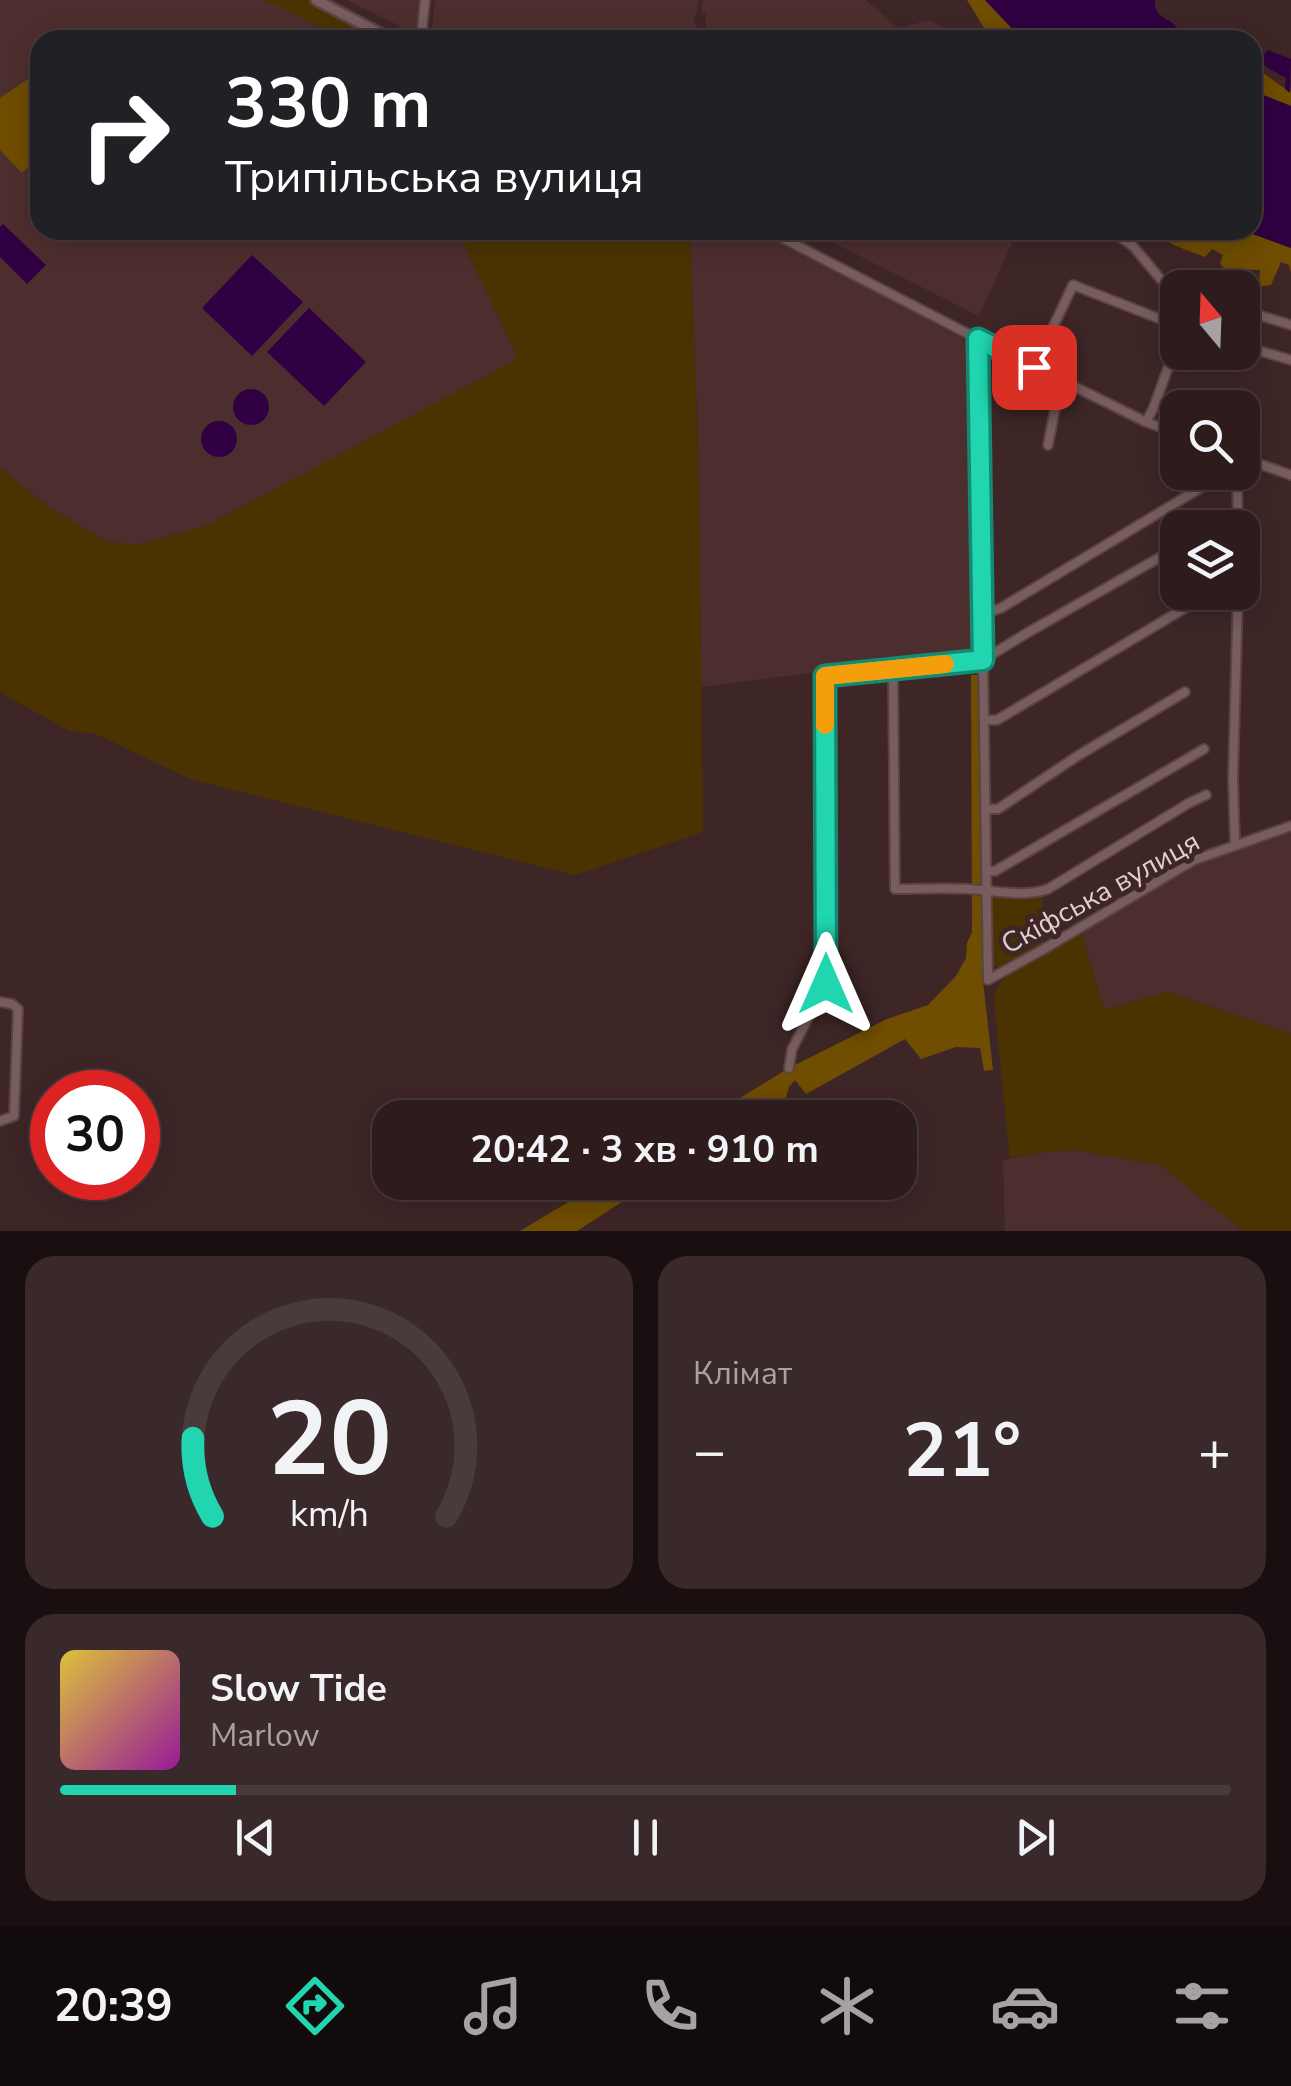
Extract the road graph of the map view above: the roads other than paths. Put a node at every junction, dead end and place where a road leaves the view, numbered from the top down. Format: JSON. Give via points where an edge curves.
{"nodes":[{"id":1,"x":316,"y":0,"type":"edge"},
{"id":2,"x":426,"y":0,"type":"edge"},
{"id":3,"x":374,"y":30,"type":"edge"},
{"id":4,"x":422,"y":30,"type":"edge"},
{"id":5,"x":785,"y":240,"type":"edge"},
{"id":6,"x":1124,"y":240,"type":"edge"},
{"id":7,"x":1160,"y":278,"type":"edge"},
{"id":8,"x":1260,"y":316,"type":"edge"},
{"id":9,"x":1160,"y":319,"type":"edge"},
{"id":10,"x":1291,"y":325,"type":"edge"},
{"id":11,"x":978,"y":339,"type":"junction"},
{"id":12,"x":1260,"y":351,"type":"edge"},
{"id":13,"x":1291,"y":360,"type":"edge"},
{"id":14,"x":1034,"y":367,"type":"junction"},
{"id":15,"x":1167,"y":370,"type":"edge"},
{"id":16,"x":1063,"y":381,"type":"junction"},
{"id":17,"x":1146,"y":422,"type":"junction"},
{"id":18,"x":1160,"y":427,"type":"edge"},
{"id":19,"x":1048,"y":445,"type":"dead end"},
{"id":20,"x":1260,"y":464,"type":"edge"},
{"id":21,"x":1291,"y":475,"type":"edge"},
{"id":22,"x":1197,"y":490,"type":"edge"},
{"id":23,"x":1160,"y":557,"type":"edge"},
{"id":24,"x":1182,"y":610,"type":"edge"},
{"id":25,"x":1238,"y":610,"type":"edge"},
{"id":26,"x":982,"y":614,"type":"junction"},
{"id":27,"x":983,"y":660,"type":"junction"},
{"id":28,"x":894,"y":669,"type":"junction"},
{"id":29,"x":1185,"y":692,"type":"dead end"},
{"id":30,"x":984,"y":720,"type":"junction"},
{"id":31,"x":1204,"y":749,"type":"dead end"},
{"id":32,"x":1206,"y":795,"type":"dead end"},
{"id":33,"x":985,"y":809,"type":"junction"},
{"id":34,"x":1291,"y":826,"type":"edge"},
{"id":35,"x":1234,"y":845,"type":"junction"},
{"id":36,"x":986,"y":872,"type":"junction"},
{"id":37,"x":986,"y":892,"type":"junction"},
{"id":38,"x":0,"y":1002,"type":"edge"},
{"id":39,"x":788,"y":1068,"type":"dead end"},
{"id":40,"x":0,"y":1121,"type":"edge"}],
"edges":[{"from":1,"to":3,"type":"street"},
{"from":2,"to":4,"type":"street"},
{"from":5,"to":11,"type":"street"},
{"from":6,"to":7,"type":"street"},
{"from":8,"to":10,"type":"street"},
{"from":9,"to":14,"type":"street","via":[[1074,285]]},
{"from":11,"to":14,"type":"street"},
{"from":11,"to":26,"type":"street"},
{"from":12,"to":13,"type":"street"},
{"from":14,"to":16,"type":"street"},
{"from":15,"to":17,"type":"street"},
{"from":16,"to":17,"type":"street"},
{"from":16,"to":19,"type":"street"},
{"from":17,"to":18,"type":"street"},
{"from":20,"to":21,"type":"street"},
{"from":22,"to":26,"type":"street"},
{"from":23,"to":27,"type":"street"},
{"from":24,"to":30,"type":"street","via":[[997,720]]},
{"from":25,"to":35,"type":"street"},
{"from":26,"to":27,"type":"street"},
{"from":27,"to":28,"type":"street"},
{"from":27,"to":30,"type":"street"},
{"from":28,"to":37,"type":"street","via":[[895,889]]},
{"from":28,"to":39,"type":"street","via":[[825,676],[826,984]]},
{"from":29,"to":33,"type":"street","via":[[998,809]]},
{"from":30,"to":33,"type":"street"},
{"from":31,"to":36,"type":"street"},
{"from":32,"to":37,"type":"street","via":[[1048,889]]},
{"from":33,"to":36,"type":"street"},
{"from":34,"to":35,"type":"street","name":"Скіфська вулиця"},
{"from":35,"to":37,"type":"street","name":"Скіфська вулиця","via":[[1194,860],[988,980]]},
{"from":36,"to":37,"type":"street"},
{"from":38,"to":40,"type":"street","via":[[18,1009],[14,1116]]}]}
